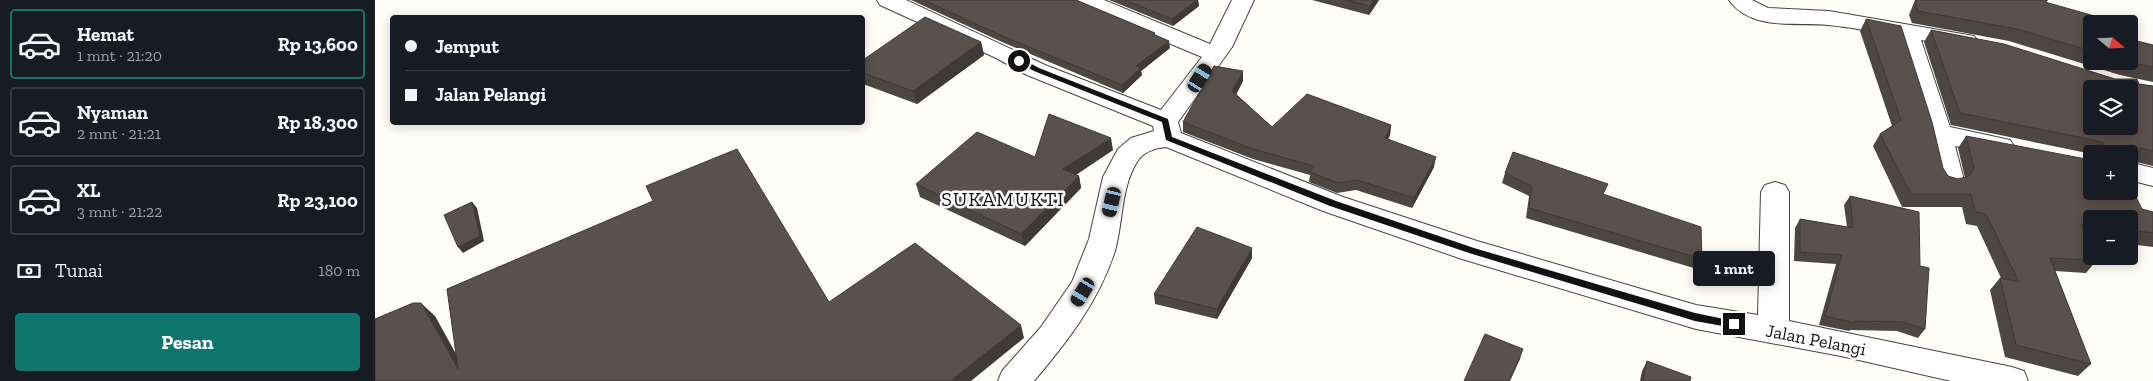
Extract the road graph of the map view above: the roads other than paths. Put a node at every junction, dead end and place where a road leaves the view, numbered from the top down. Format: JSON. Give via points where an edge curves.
{"nodes":[{"id":1,"x":888,"y":0,"type":"edge"},
{"id":2,"x":1085,"y":0,"type":"edge"},
{"id":3,"x":1243,"y":0,"type":"edge"},
{"id":4,"x":1740,"y":0,"type":"edge"},
{"id":5,"x":1906,"y":30,"type":"junction"},
{"id":6,"x":1985,"y":44,"type":"edge"},
{"id":7,"x":1214,"y":54,"type":"junction"},
{"id":8,"x":1167,"y":130,"type":"junction"},
{"id":9,"x":1939,"y":134,"type":"junction"},
{"id":10,"x":2025,"y":150,"type":"edge"},
{"id":11,"x":2138,"y":173,"type":"edge"},
{"id":12,"x":2153,"y":177,"type":"edge"},
{"id":13,"x":1950,"y":180,"type":"edge"},
{"id":14,"x":1775,"y":192,"type":"dead end"},
{"id":15,"x":1773,"y":331,"type":"junction"},
{"id":16,"x":1014,"y":381,"type":"edge"},
{"id":17,"x":2012,"y":381,"type":"edge"}],
"edges":[{"from":1,"to":8,"type":"street","name":"Jalan Pelangi"},
{"from":2,"to":7,"type":"street"},
{"from":3,"to":7,"type":"street","via":[[1233,25]]},
{"from":4,"to":5,"type":"street","via":[[1747,8],[1764,15],[1829,18]]},
{"from":5,"to":6,"type":"street"},
{"from":5,"to":9,"type":"street"},
{"from":7,"to":8,"type":"street"},
{"from":8,"to":15,"type":"street","name":"Jalan Pelangi","via":[[1333,204],[1472,251],[1695,317]]},
{"from":8,"to":16,"type":"street","via":[[1160,138],[1138,146],[1128,154],[1115,187],[1091,278],[1047,344]]},
{"from":9,"to":10,"type":"street"},
{"from":9,"to":13,"type":"street"},
{"from":11,"to":12,"type":"street"},
{"from":14,"to":15,"type":"street"},
{"from":15,"to":17,"type":"street","name":"Jalan Pelangi"}]}
